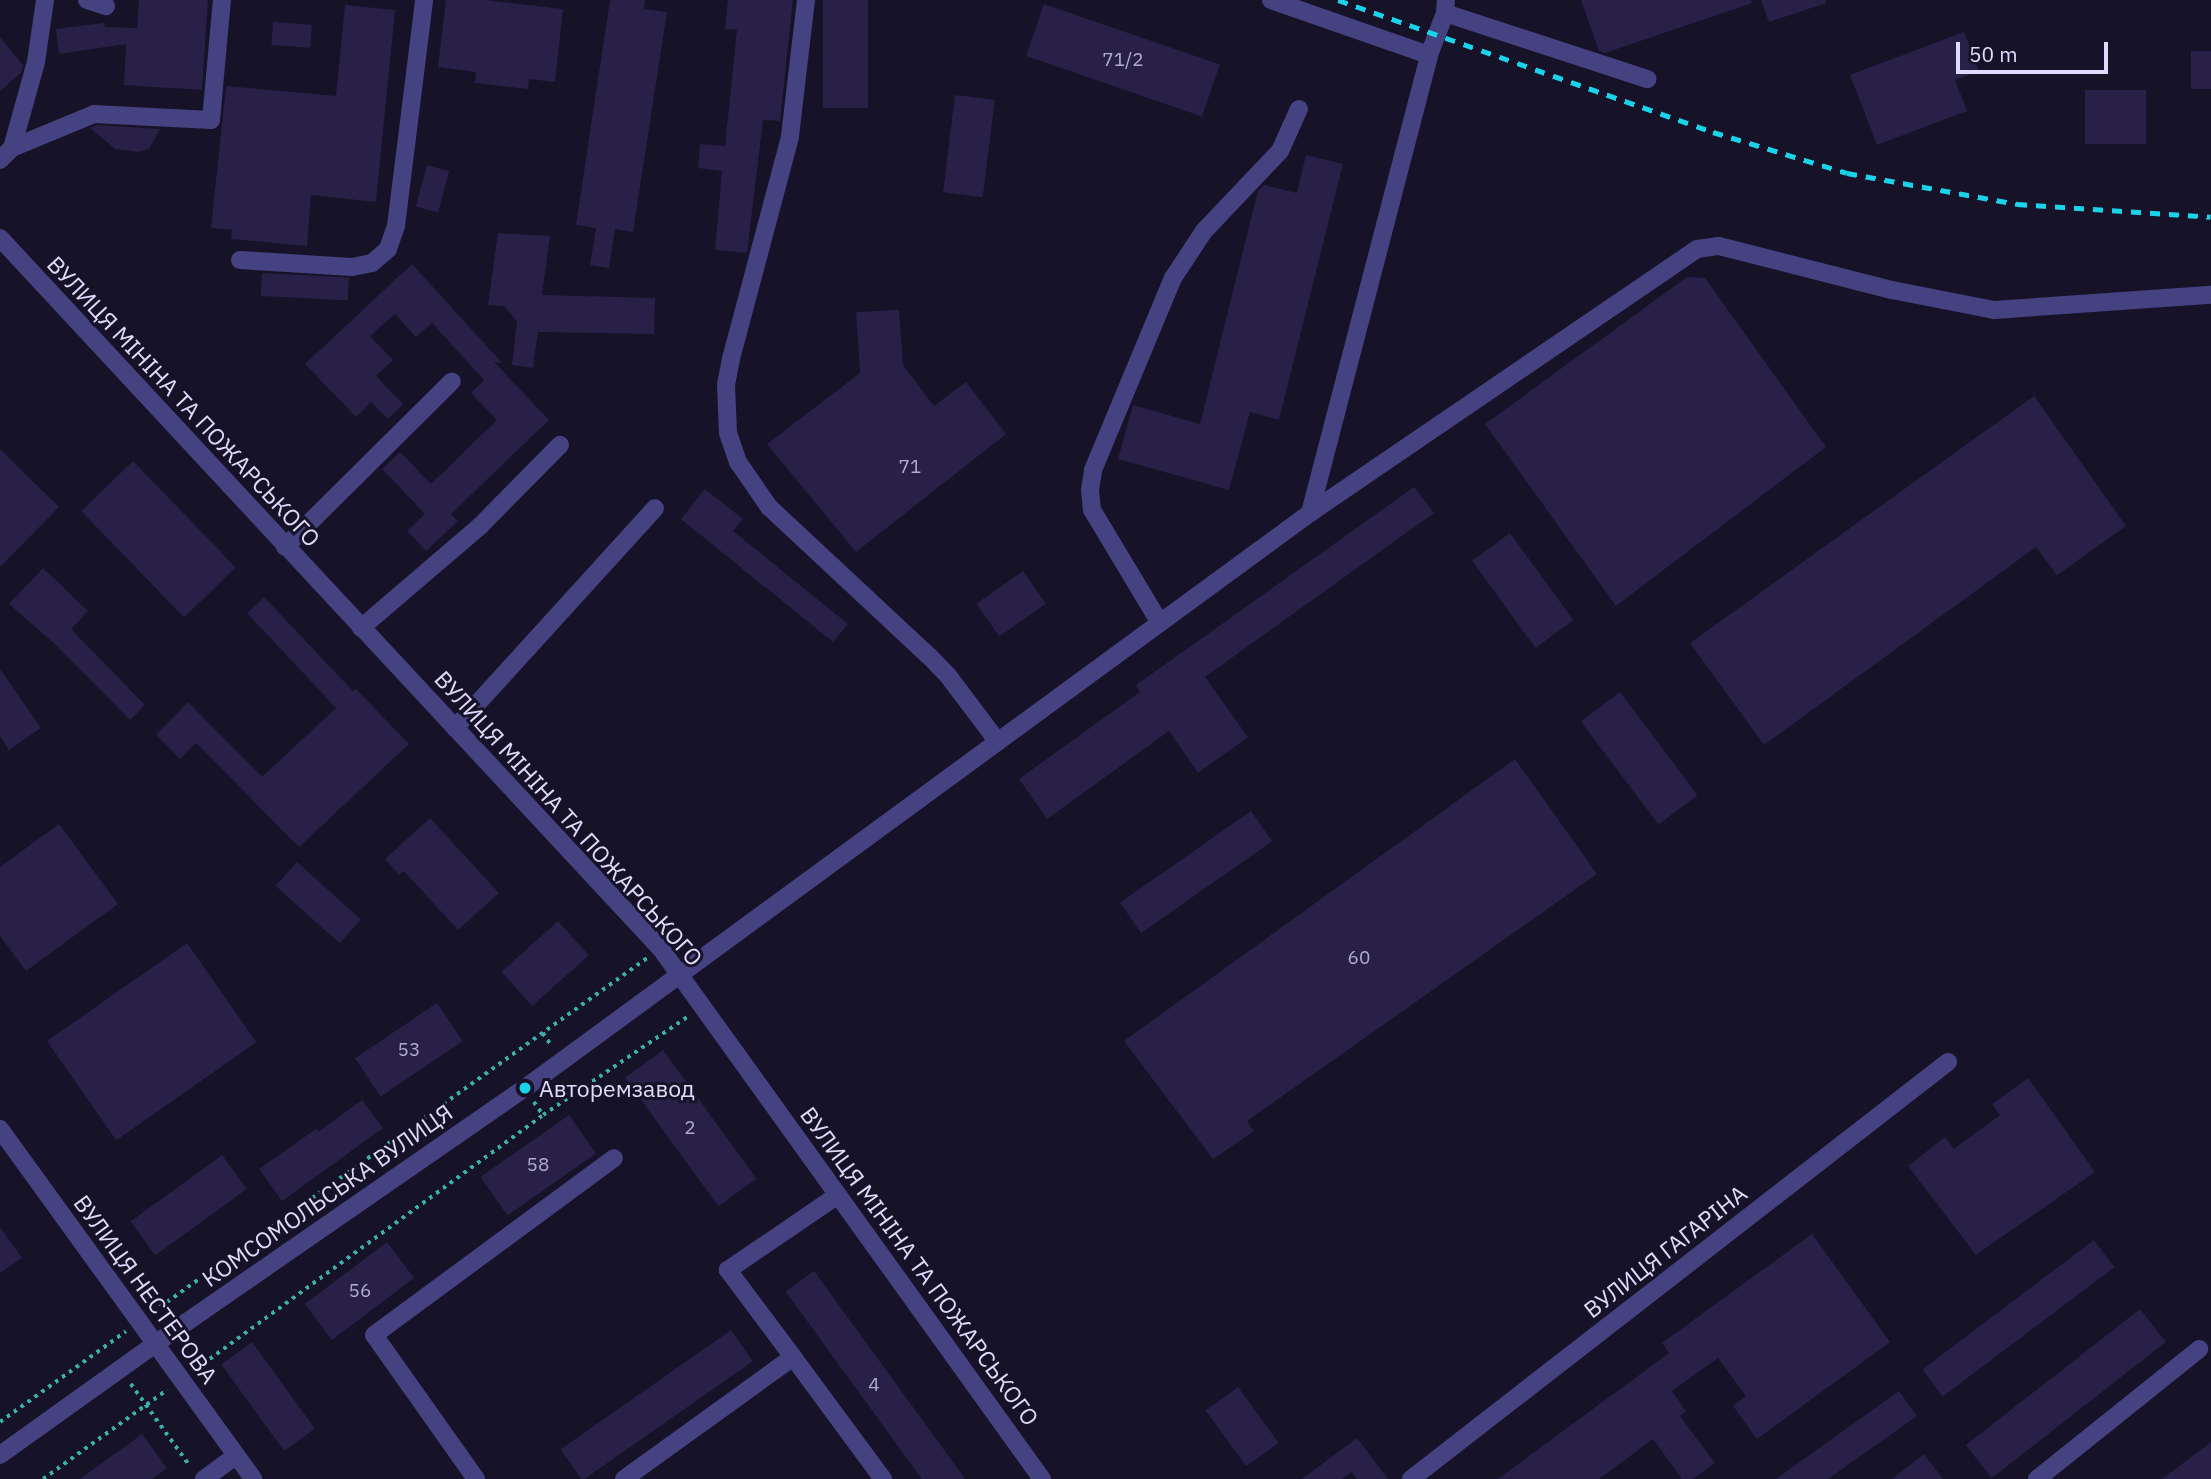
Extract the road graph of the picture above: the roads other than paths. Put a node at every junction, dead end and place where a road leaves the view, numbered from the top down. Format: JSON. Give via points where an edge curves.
{"nodes":[{"id":1,"x":45,"y":0,"type":"edge"},
{"id":2,"x":87,"y":0,"type":"edge"},
{"id":3,"x":222,"y":0,"type":"edge"},
{"id":4,"x":424,"y":0,"type":"edge"},
{"id":5,"x":806,"y":0,"type":"edge"},
{"id":6,"x":1271,"y":0,"type":"edge"},
{"id":7,"x":106,"y":6,"type":"dead end"},
{"id":8,"x":1446,"y":7,"type":"edge"},
{"id":9,"x":1429,"y":55,"type":"junction"},
{"id":10,"x":1647,"y":79,"type":"dead end"},
{"id":11,"x":1299,"y":109,"type":"dead end"},
{"id":12,"x":6,"y":154,"type":"edge"},
{"id":13,"x":0,"y":238,"type":"edge"},
{"id":14,"x":240,"y":260,"type":"dead end"},
{"id":15,"x":2211,"y":295,"type":"edge"},
{"id":16,"x":452,"y":381,"type":"dead end"},
{"id":17,"x":560,"y":445,"type":"dead end"},
{"id":18,"x":655,"y":508,"type":"dead end"},
{"id":19,"x":1310,"y":513,"type":"junction"},
{"id":20,"x":285,"y":547,"type":"junction"},
{"id":21,"x":1160,"y":623,"type":"junction"},
{"id":22,"x":361,"y":628,"type":"junction"},
{"id":23,"x":455,"y":728,"type":"junction"},
{"id":24,"x":998,"y":742,"type":"junction"},
{"id":25,"x":681,"y":974,"type":"junction"},
{"id":26,"x":1948,"y":1062,"type":"dead end"},
{"id":27,"x":0,"y":1129,"type":"edge"},
{"id":28,"x":614,"y":1158,"type":"dead end"},
{"id":29,"x":838,"y":1195,"type":"junction"},
{"id":30,"x":155,"y":1344,"type":"junction"},
{"id":31,"x":2199,"y":1349,"type":"dead end"},
{"id":32,"x":793,"y":1357,"type":"junction"},
{"id":33,"x":0,"y":1455,"type":"edge"},
{"id":34,"x":236,"y":1455,"type":"junction"},
{"id":35,"x":198,"y":1474,"type":"edge"},
{"id":36,"x":253,"y":1479,"type":"edge"},
{"id":37,"x":476,"y":1479,"type":"edge"},
{"id":38,"x":624,"y":1479,"type":"edge"},
{"id":39,"x":883,"y":1479,"type":"edge"},
{"id":40,"x":1042,"y":1479,"type":"edge"},
{"id":41,"x":1411,"y":1479,"type":"edge"},
{"id":42,"x":2037,"y":1479,"type":"edge"}],
"edges":[{"from":1,"to":12,"type":"street","via":[[36,62]]},
{"from":2,"to":7,"type":"street"},
{"from":3,"to":12,"type":"street","via":[[211,120],[94,114]]},
{"from":4,"to":14,"type":"street","via":[[396,226],[388,249],[372,262],[352,267]]},
{"from":5,"to":24,"type":"street","via":[[790,137],[726,385],[728,433],[738,461],[769,507],[929,656]]},
{"from":6,"to":9,"type":"street"},
{"from":8,"to":9,"type":"street"},
{"from":8,"to":10,"type":"street"},
{"from":9,"to":19,"type":"street"},
{"from":11,"to":21,"type":"street","via":[[1280,151],[1204,230],[1173,278],[1093,470],[1092,510]]},
{"from":13,"to":20,"type":"street","name":"ВУЛИЦЯ МІНІНА ТА ПОЖАРСЬКОГО"},
{"from":15,"to":19,"type":"street","name":"КОМСОМОЛЬСЬКА ВУЛИЦЯ","via":[[1994,310],[1892,290],[1719,246],[1697,249]]},
{"from":16,"to":20,"type":"street"},
{"from":17,"to":22,"type":"street","via":[[480,526]]},
{"from":18,"to":23,"type":"street"},
{"from":19,"to":21,"type":"street","name":"КОМСОМОЛЬСЬКА ВУЛИЦЯ"},
{"from":20,"to":22,"type":"street","name":"ВУЛИЦЯ МІНІНА ТА ПОЖАРСЬКОГО"},
{"from":21,"to":24,"type":"street","name":"КОМСОМОЛЬСЬКА ВУЛИЦЯ"},
{"from":22,"to":23,"type":"street","name":"ВУЛИЦЯ МІНІНА ТА ПОЖАРСЬКОГО"},
{"from":23,"to":25,"type":"street","name":"ВУЛИЦЯ МІНІНА ТА ПОЖАРСЬКОГО"},
{"from":24,"to":25,"type":"street","name":"КОМСОМОЛЬСЬКА ВУЛИЦЯ"},
{"from":25,"to":29,"type":"street","name":"ВУЛИЦЯ МІНІНА ТА ПОЖАРСЬКОГО"},
{"from":25,"to":30,"type":"street","name":"КОМСОМОЛЬСЬКА ВУЛИЦЯ","via":[[514,1096]]},
{"from":26,"to":41,"type":"street","name":"ВУЛИЦЯ ГАГАРІНА"},
{"from":27,"to":30,"type":"street","name":"ВУЛИЦЯ НЕСТЕРОВА"},
{"from":28,"to":37,"type":"street","via":[[374,1335]]},
{"from":29,"to":32,"type":"street","via":[[728,1270]]},
{"from":29,"to":40,"type":"street","name":"ВУЛИЦЯ МІНІНА ТА ПОЖАРСЬКОГО"},
{"from":30,"to":33,"type":"street","name":"КОМСОМОЛЬСЬКА ВУЛИЦЯ"},
{"from":30,"to":34,"type":"street","name":"ВУЛИЦЯ НЕСТЕРОВА"},
{"from":31,"to":42,"type":"street"},
{"from":32,"to":38,"type":"street"},
{"from":32,"to":39,"type":"street"},
{"from":34,"to":35,"type":"street"},
{"from":34,"to":36,"type":"street","name":"ВУЛИЦЯ НЕСТЕРОВА"}]}
